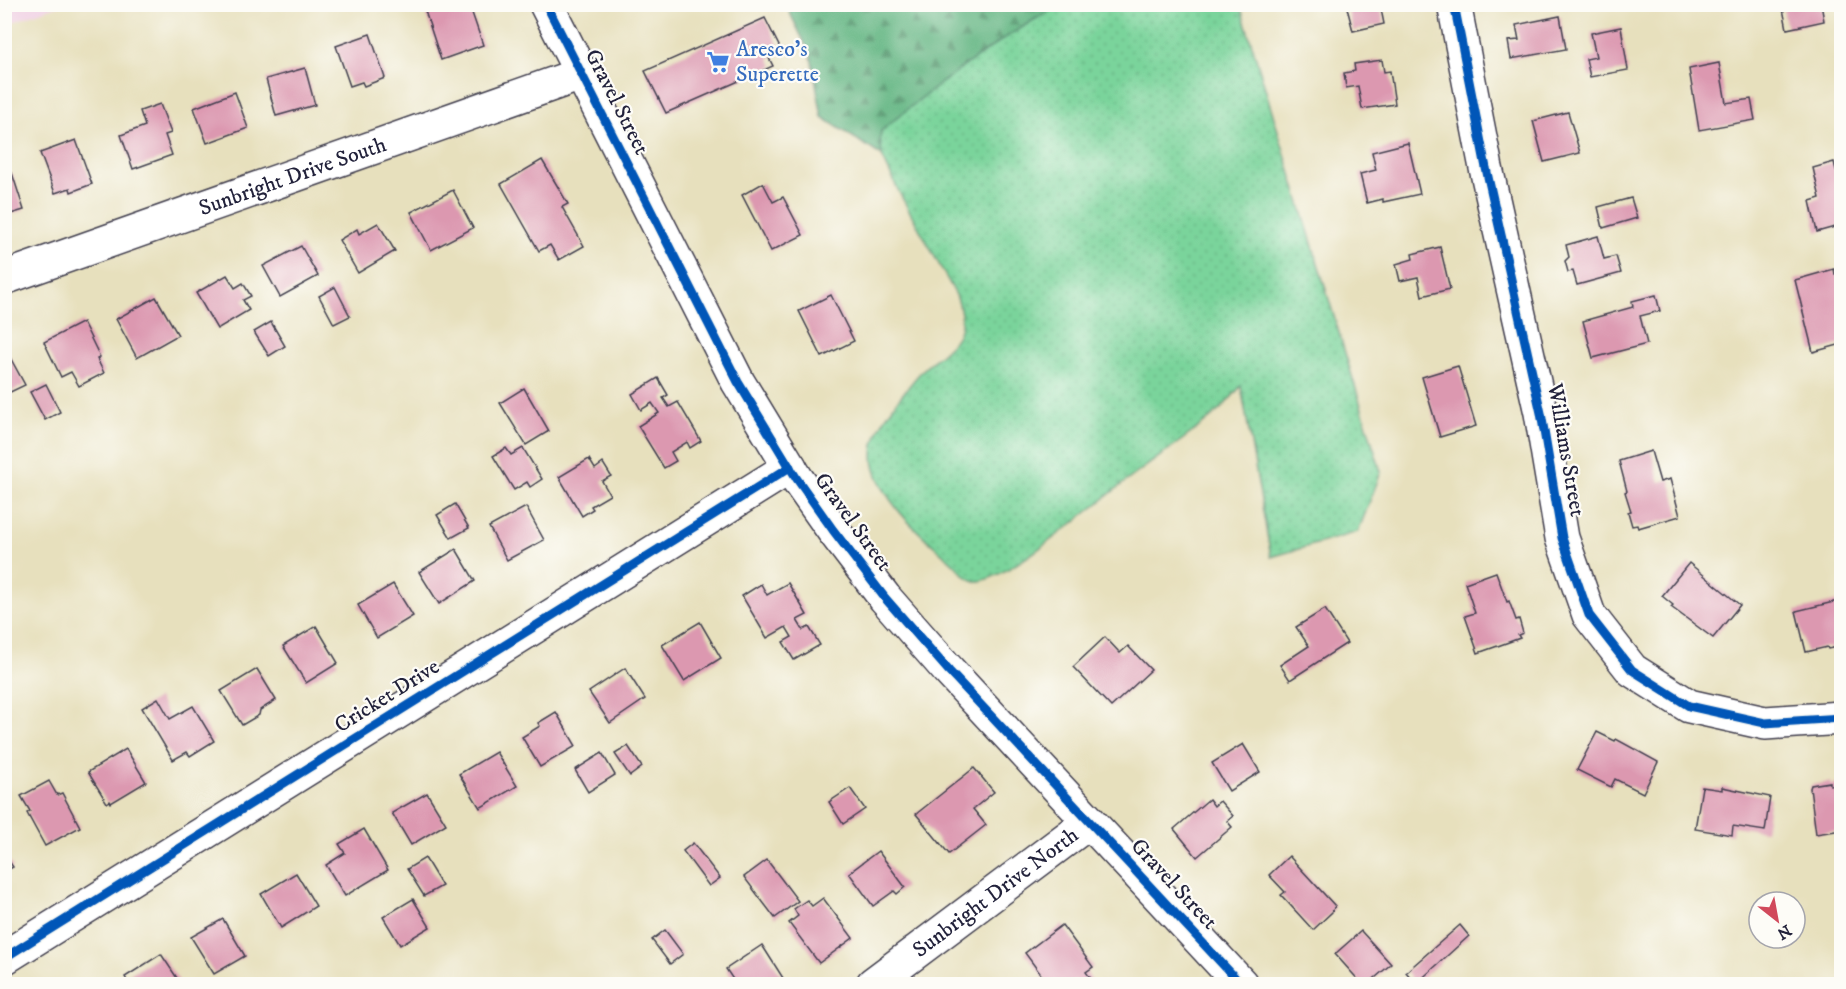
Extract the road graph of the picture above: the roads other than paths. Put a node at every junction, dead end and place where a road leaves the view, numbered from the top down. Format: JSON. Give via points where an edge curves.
{"nodes":[{"id":1,"x":546,"y":4,"type":"edge"},
{"id":2,"x":1454,"y":4,"type":"edge"},
{"id":3,"x":581,"y":74,"type":"junction"},
{"id":4,"x":4,"y":278,"type":"edge"},
{"id":5,"x":790,"y":467,"type":"junction"},
{"id":6,"x":1842,"y":718,"type":"edge"},
{"id":7,"x":1089,"y":822,"type":"junction"},
{"id":8,"x":4,"y":958,"type":"edge"},
{"id":9,"x":873,"y":984,"type":"edge"},
{"id":10,"x":1241,"y":984,"type":"edge"}],
"edges":[{"from":1,"to":3,"type":"street","name":"Gravel Street"},
{"from":2,"to":6,"type":"street","name":"Williams Street","via":[[1541,413],[1562,538],[1589,615],[1632,670],[1689,706],[1764,723]]},
{"from":3,"to":4,"type":"street","name":"Sunbright Drive South"},
{"from":3,"to":5,"type":"street","name":"Gravel Street","via":[[738,381]]},
{"from":5,"to":7,"type":"street","name":"Gravel Street","via":[[892,605]]},
{"from":5,"to":8,"type":"street","name":"Cricket Drive"},
{"from":7,"to":9,"type":"street","name":"Sunbright Drive North"},
{"from":7,"to":10,"type":"street","name":"Gravel Street"}]}
